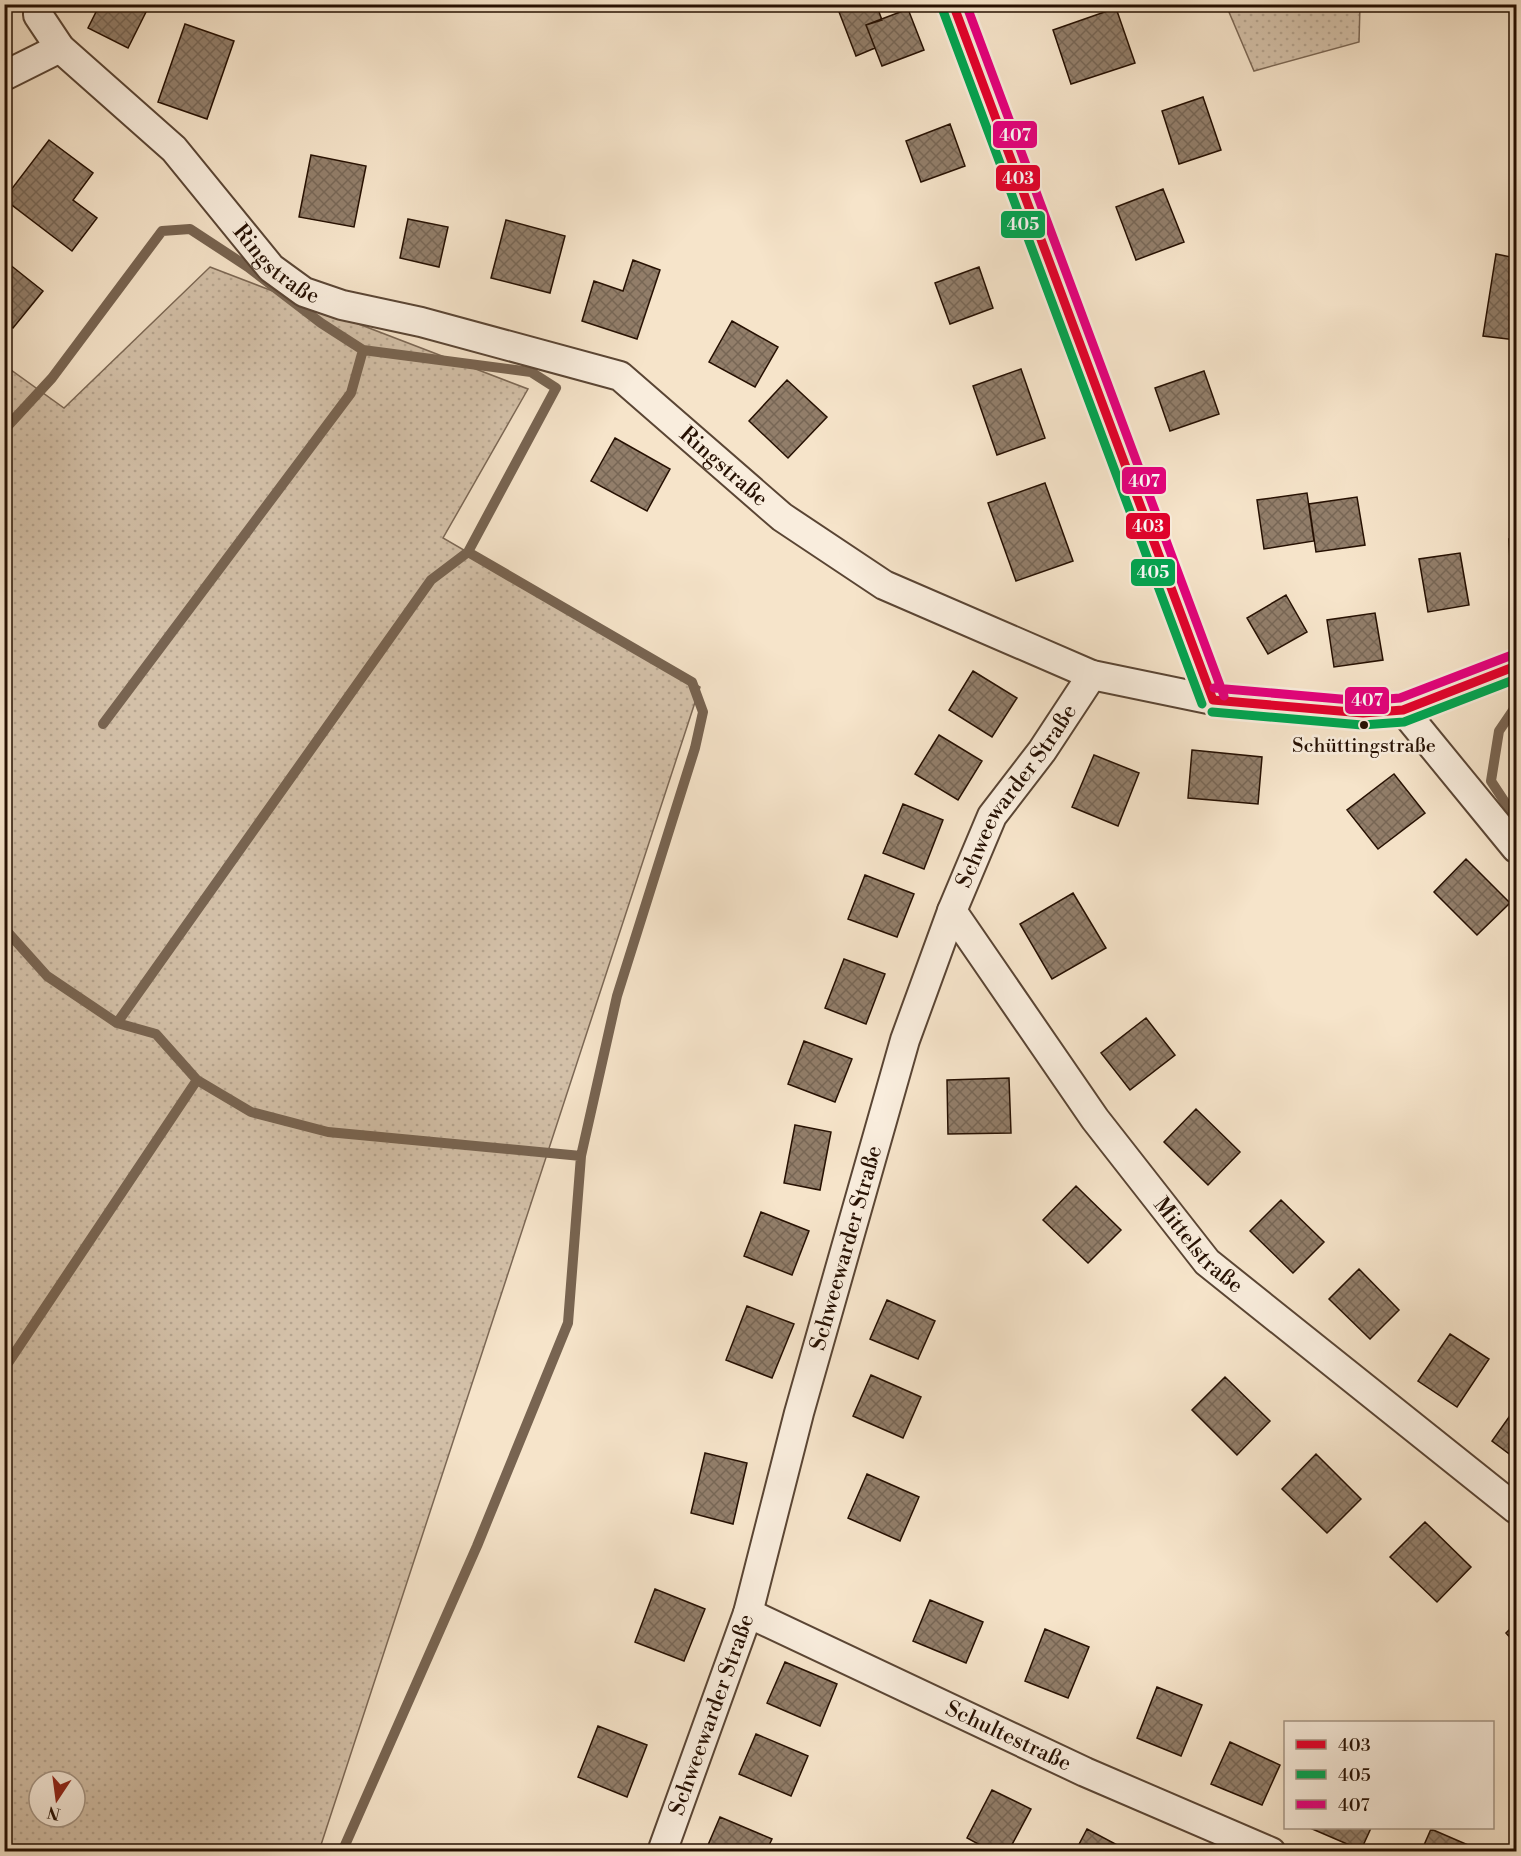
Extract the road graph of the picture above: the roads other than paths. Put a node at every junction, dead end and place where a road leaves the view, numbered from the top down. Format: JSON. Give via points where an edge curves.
{"nodes":[{"id":1,"x":38,"y":4,"type":"edge"},
{"id":2,"x":953,"y":4,"type":"edge"},
{"id":3,"x":60,"y":48,"type":"junction"},
{"id":4,"x":4,"y":76,"type":"edge"},
{"id":5,"x":1516,"y":666,"type":"edge"},
{"id":6,"x":1092,"y":675,"type":"junction"},
{"id":7,"x":1213,"y":700,"type":"junction"},
{"id":8,"x":1403,"y":710,"type":"junction"},
{"id":9,"x":1516,"y":848,"type":"edge"},
{"id":10,"x":952,"y":911,"type":"junction"},
{"id":11,"x":1516,"y":1509,"type":"edge"},
{"id":12,"x":748,"y":1613,"type":"junction"},
{"id":13,"x":662,"y":1851,"type":"edge"},
{"id":14,"x":1271,"y":1851,"type":"edge"}],
"edges":[{"from":1,"to":3,"type":"street","name":"Ringstraße","via":[[38,15]]},
{"from":2,"to":7,"type":"street"},
{"from":3,"to":4,"type":"street"},
{"from":3,"to":6,"type":"street","name":"Ringstraße","via":[[174,150],[271,268],[304,292],[620,376],[782,517],[884,585]]},
{"from":5,"to":8,"type":"street","name":"Ringstraße"},
{"from":6,"to":7,"type":"street","name":"Ringstraße"},
{"from":6,"to":10,"type":"street","name":"Schweewarder Straße","via":[[1042,751],[992,816]]},
{"from":7,"to":8,"type":"street","name":"Ringstraße","via":[[1363,713]]},
{"from":8,"to":9,"type":"street"},
{"from":10,"to":11,"type":"street","name":"Mittelstraße","via":[[1095,1119],[1207,1262]]},
{"from":10,"to":12,"type":"street","name":"Schweewarder Straße","via":[[905,1040],[799,1413]]},
{"from":12,"to":13,"type":"street","name":"Schweewarder Straße"},
{"from":12,"to":14,"type":"street","name":"Schultestraße","via":[[1085,1772]]}]}
